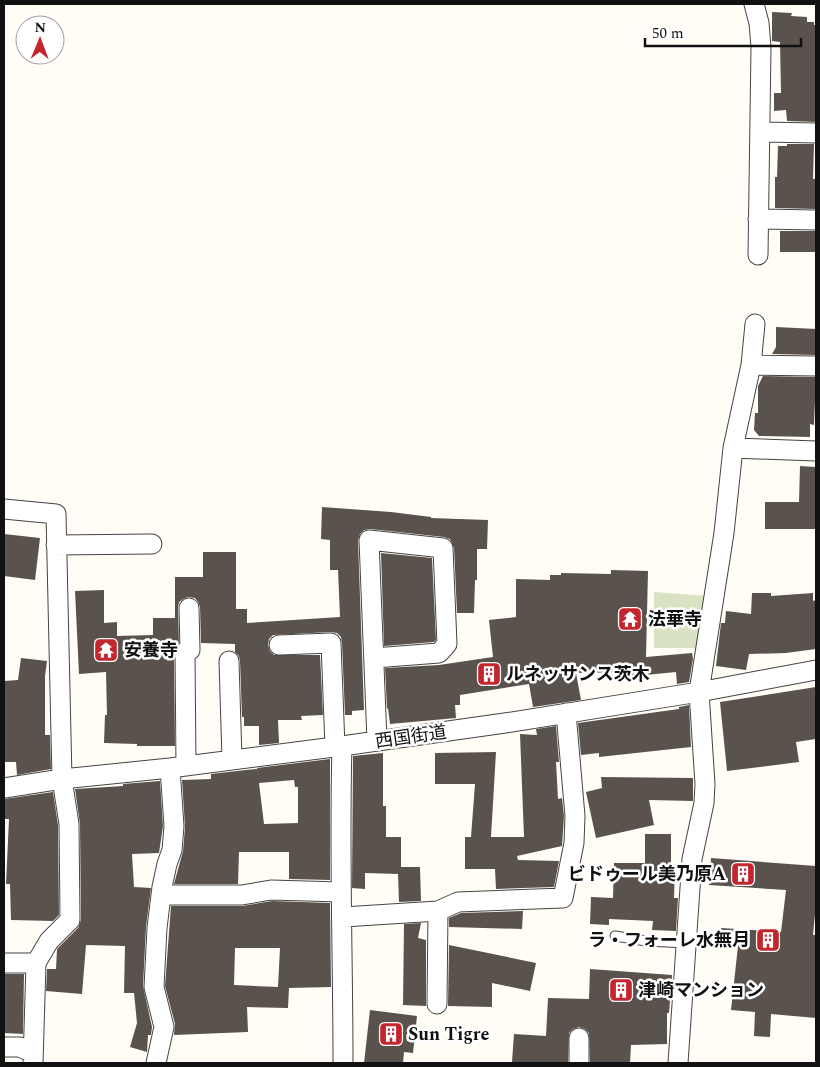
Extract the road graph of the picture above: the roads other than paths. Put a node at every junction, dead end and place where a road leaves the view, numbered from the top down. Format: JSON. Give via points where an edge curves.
{"nodes":[{"id":1,"x":754,"y":4,"type":"edge"},
{"id":2,"x":760,"y":132,"type":"junction"},
{"id":3,"x":816,"y":133,"type":"edge"},
{"id":4,"x":758,"y":219,"type":"junction"},
{"id":5,"x":816,"y":220,"type":"edge"},
{"id":6,"x":758,"y":255,"type":"dead end"},
{"id":7,"x":755,"y":324,"type":"dead end"},
{"id":8,"x":752,"y":365,"type":"junction"},
{"id":9,"x":816,"y":366,"type":"edge"},
{"id":10,"x":734,"y":448,"type":"junction"},
{"id":11,"x":816,"y":450,"type":"edge"},
{"id":12,"x":4,"y":509,"type":"edge"},
{"id":13,"x":152,"y":544,"type":"dead end"},
{"id":14,"x":56,"y":545,"type":"junction"},
{"id":15,"x":189,"y":608,"type":"dead end"},
{"id":16,"x":279,"y":645,"type":"dead end"},
{"id":17,"x":374,"y":658,"type":"junction"},
{"id":18,"x":229,"y":661,"type":"dead end"},
{"id":19,"x":816,"y":670,"type":"edge"},
{"id":20,"x":699,"y":692,"type":"junction"},
{"id":21,"x":566,"y":713,"type":"junction"},
{"id":22,"x":377,"y":742,"type":"junction"},
{"id":23,"x":339,"y":747,"type":"junction"},
{"id":24,"x":232,"y":760,"type":"junction"},
{"id":25,"x":178,"y":767,"type":"junction"},
{"id":26,"x":62,"y":778,"type":"junction"},
{"id":27,"x":4,"y":788,"type":"edge"},
{"id":28,"x":340,"y":892,"type":"junction"},
{"id":29,"x":161,"y":895,"type":"junction"},
{"id":30,"x":438,"y":911,"type":"junction"},
{"id":31,"x":343,"y":917,"type":"junction"},
{"id":32,"x":615,"y":936,"type":"dead end"},
{"id":33,"x":687,"y":943,"type":"junction"},
{"id":34,"x":4,"y":962,"type":"edge"},
{"id":35,"x":36,"y":963,"type":"junction"},
{"id":36,"x":437,"y":1004,"type":"dead end"},
{"id":37,"x":579,"y":1038,"type":"dead end"},
{"id":38,"x":4,"y":1047,"type":"edge"},
{"id":39,"x":33,"y":1058,"type":"edge"},
{"id":40,"x":156,"y":1063,"type":"edge"},
{"id":41,"x":343,"y":1063,"type":"edge"},
{"id":42,"x":580,"y":1063,"type":"edge"},
{"id":43,"x":678,"y":1063,"type":"edge"}],
"edges":[{"from":1,"to":2,"type":"street","via":[[761,48]]},
{"from":2,"to":3,"type":"street"},
{"from":2,"to":4,"type":"street"},
{"from":4,"to":5,"type":"street"},
{"from":4,"to":6,"type":"street"},
{"from":7,"to":8,"type":"street"},
{"from":8,"to":9,"type":"street"},
{"from":8,"to":10,"type":"street"},
{"from":10,"to":11,"type":"street"},
{"from":10,"to":20,"type":"street"},
{"from":12,"to":14,"type":"street","via":[[56,514]]},
{"from":13,"to":14,"type":"street"},
{"from":14,"to":26,"type":"street"},
{"from":15,"to":25,"type":"street","via":[[190,650],[185,652]]},
{"from":16,"to":23,"type":"street","via":[[331,643]]},
{"from":17,"to":17,"type":"street","via":[[369,540],[444,548],[447,644],[439,653]]},
{"from":17,"to":22,"type":"street"},
{"from":18,"to":24,"type":"street"},
{"from":19,"to":20,"type":"street","name":"西国街道"},
{"from":20,"to":21,"type":"street","name":"西国街道"},
{"from":20,"to":33,"type":"street","via":[[705,784],[692,859]]},
{"from":21,"to":22,"type":"street","name":"西国街道"},
{"from":21,"to":30,"type":"street","via":[[575,816],[574,843],[563,898],[458,902]]},
{"from":22,"to":23,"type":"street","name":"西国街道"},
{"from":23,"to":24,"type":"street","name":"西国街道"},
{"from":23,"to":28,"type":"street"},
{"from":24,"to":25,"type":"street","name":"西国街道"},
{"from":25,"to":26,"type":"street","name":"西国街道"},
{"from":25,"to":29,"type":"street","via":[[172,850]]},
{"from":26,"to":27,"type":"street","name":"西国街道"},
{"from":26,"to":35,"type":"street","via":[[69,824],[70,920],[49,940]]},
{"from":28,"to":29,"type":"street","via":[[271,890],[242,895]]},
{"from":28,"to":31,"type":"street"},
{"from":29,"to":40,"type":"street","via":[[154,987],[164,1026]]},
{"from":30,"to":31,"type":"street"},
{"from":30,"to":36,"type":"street"},
{"from":31,"to":41,"type":"street"},
{"from":32,"to":33,"type":"lane"},
{"from":33,"to":43,"type":"street"},
{"from":34,"to":35,"type":"street"},
{"from":35,"to":39,"type":"street"},
{"from":37,"to":42,"type":"street"},
{"from":38,"to":39,"type":"street","via":[[20,1046]]}]}
